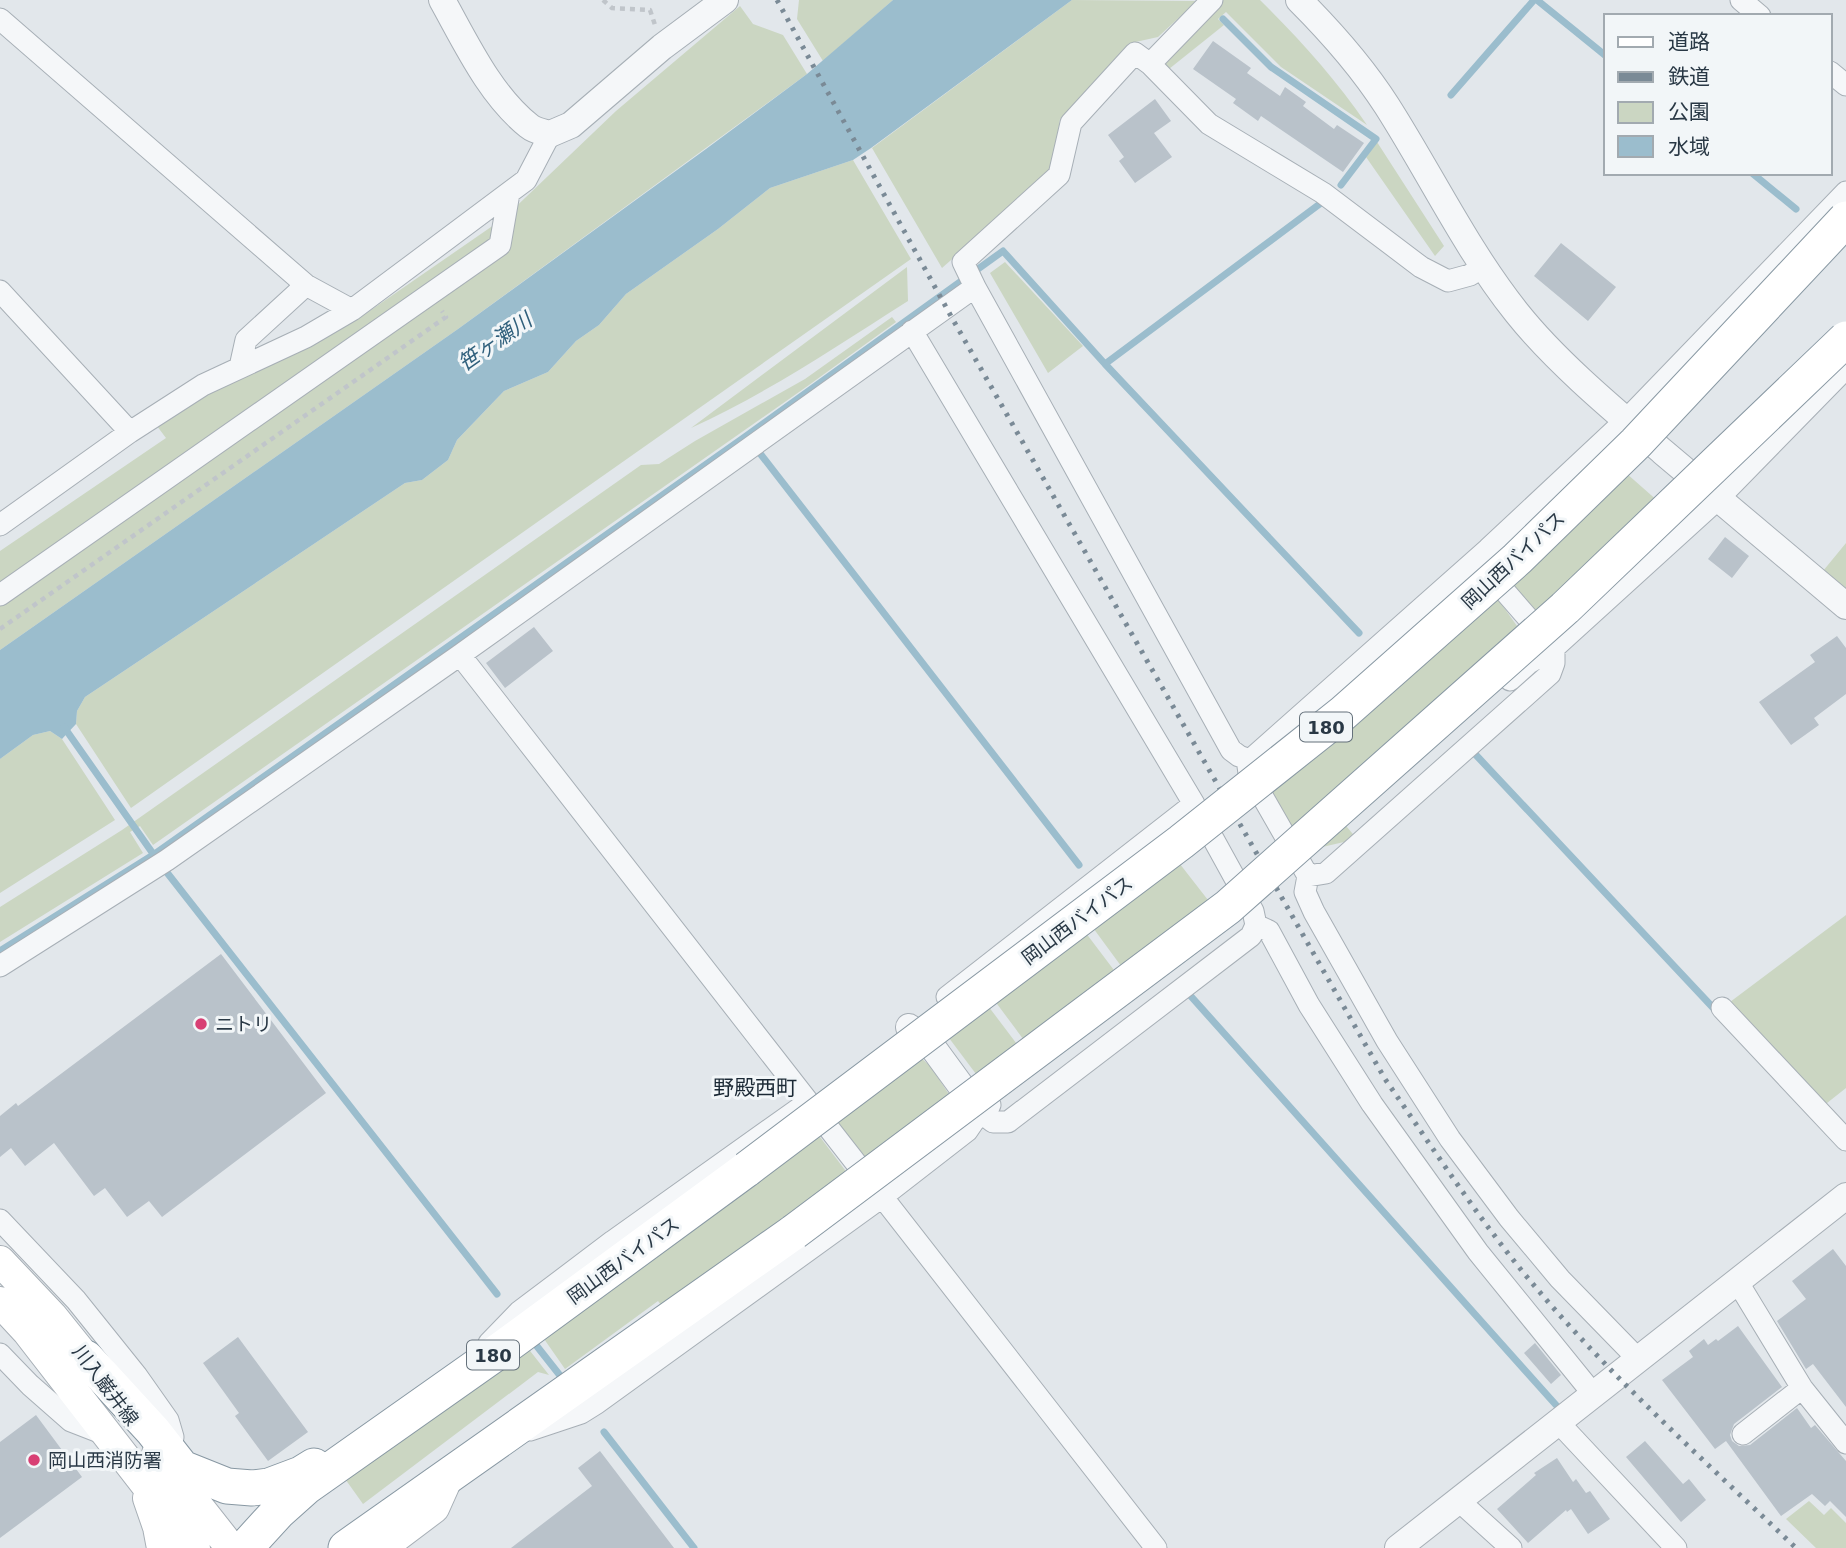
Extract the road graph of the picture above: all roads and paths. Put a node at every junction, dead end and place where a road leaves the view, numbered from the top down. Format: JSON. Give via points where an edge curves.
{"nodes":[{"id":1,"x":442,"y":0,"type":"edge"},
{"id":2,"x":603,"y":0,"type":"edge"},
{"id":3,"x":724,"y":0,"type":"edge"},
{"id":4,"x":1212,"y":0,"type":"edge"},
{"id":5,"x":1299,"y":0,"type":"edge"},
{"id":6,"x":1741,"y":0,"type":"edge"},
{"id":7,"x":1758,"y":14,"type":"edge"},
{"id":8,"x":0,"y":19,"type":"edge"},
{"id":9,"x":662,"y":47,"type":"junction"},
{"id":10,"x":1150,"y":64,"type":"junction"},
{"id":11,"x":1832,"y":74,"type":"edge"},
{"id":12,"x":1846,"y":85,"type":"edge"},
{"id":13,"x":550,"y":134,"type":"junction"},
{"id":14,"x":1846,"y":192,"type":"edge"},
{"id":15,"x":509,"y":193,"type":"junction"},
{"id":16,"x":1846,"y":219,"type":"edge"},
{"id":17,"x":1483,"y":267,"type":"junction"},
{"id":18,"x":971,"y":279,"type":"junction"},
{"id":19,"x":306,"y":285,"type":"junction"},
{"id":20,"x":0,"y":291,"type":"edge"},
{"id":21,"x":352,"y":310,"type":"junction"},
{"id":22,"x":446,"y":317,"type":"dead end"},
{"id":23,"x":912,"y":331,"type":"junction"},
{"id":24,"x":1846,"y":339,"type":"edge"},
{"id":25,"x":240,"y":367,"type":"junction"},
{"id":26,"x":1846,"y":368,"type":"edge"},
{"id":27,"x":1626,"y":420,"type":"junction"},
{"id":28,"x":130,"y":432,"type":"junction"},
{"id":29,"x":1718,"y":499,"type":"junction"},
{"id":30,"x":0,"y":525,"type":"edge"},
{"id":31,"x":1488,"y":549,"type":"junction"},
{"id":32,"x":0,"y":595,"type":"edge"},
{"id":33,"x":1846,"y":606,"type":"edge"},
{"id":34,"x":0,"y":629,"type":"edge"},
{"id":35,"x":1553,"y":648,"type":"junction"},
{"id":36,"x":460,"y":655,"type":"junction"},
{"id":37,"x":1250,"y":760,"type":"junction"},
{"id":38,"x":1195,"y":804,"type":"junction"},
{"id":39,"x":1345,"y":823,"type":"dead end"},
{"id":40,"x":1308,"y":876,"type":"junction"},
{"id":41,"x":1256,"y":925,"type":"junction"},
{"id":42,"x":1194,"y":950,"type":"dead end"},
{"id":43,"x":0,"y":966,"type":"edge"},
{"id":44,"x":1722,"y":1009,"type":"dead end"},
{"id":45,"x":909,"y":1027,"type":"junction"},
{"id":46,"x":807,"y":1102,"type":"junction"},
{"id":47,"x":980,"y":1112,"type":"junction"},
{"id":48,"x":1846,"y":1140,"type":"edge"},
{"id":49,"x":1846,"y":1196,"type":"edge"},
{"id":50,"x":882,"y":1197,"type":"junction"},
{"id":51,"x":0,"y":1220,"type":"edge"},
{"id":52,"x":0,"y":1261,"type":"edge"},
{"id":53,"x":1737,"y":1282,"type":"junction"},
{"id":54,"x":0,"y":1302,"type":"edge"},
{"id":55,"x":0,"y":1354,"type":"edge"},
{"id":56,"x":86,"y":1358,"type":"junction"},
{"id":57,"x":1638,"y":1359,"type":"junction"},
{"id":58,"x":450,"y":1386,"type":"junction"},
{"id":59,"x":1801,"y":1388,"type":"junction"},
{"id":60,"x":1594,"y":1395,"type":"junction"},
{"id":61,"x":405,"y":1416,"type":"junction"},
{"id":62,"x":1558,"y":1423,"type":"junction"},
{"id":63,"x":1743,"y":1434,"type":"dead end"},
{"id":64,"x":107,"y":1435,"type":"junction"},
{"id":65,"x":502,"y":1438,"type":"junction"},
{"id":66,"x":1846,"y":1443,"type":"edge"},
{"id":67,"x":176,"y":1461,"type":"junction"},
{"id":68,"x":137,"y":1473,"type":"junction"},
{"id":69,"x":447,"y":1479,"type":"junction"},
{"id":70,"x":1458,"y":1500,"type":"junction"},
{"id":71,"x":162,"y":1548,"type":"edge"},
{"id":72,"x":195,"y":1548,"type":"edge"},
{"id":73,"x":232,"y":1548,"type":"edge"},
{"id":74,"x":245,"y":1548,"type":"edge"},
{"id":75,"x":346,"y":1548,"type":"edge"},
{"id":76,"x":381,"y":1548,"type":"edge"},
{"id":77,"x":1156,"y":1548,"type":"edge"},
{"id":78,"x":1398,"y":1548,"type":"edge"},
{"id":79,"x":1511,"y":1548,"type":"edge"},
{"id":80,"x":1676,"y":1548,"type":"edge"}],
"edges":[{"from":1,"to":13,"type":"street","via":[[507,102],[531,129]]},
{"from":2,"to":9,"type":"path","via":[[612,8],[650,10]]},
{"from":3,"to":9,"type":"street"},
{"from":4,"to":10,"type":"street"},
{"from":5,"to":17,"type":"street","via":[[1325,25],[1387,106]]},
{"from":6,"to":7,"type":"street"},
{"from":8,"to":19,"type":"street"},
{"from":9,"to":13,"type":"street","via":[[570,125]]},
{"from":10,"to":17,"type":"street","via":[[1209,124],[1323,193],[1422,267],[1448,281]]},
{"from":10,"to":18,"type":"street","via":[[1135,53],[1071,123],[1059,175],[963,261]]},
{"from":11,"to":12,"type":"street"},
{"from":13,"to":15,"type":"street","via":[[526,180]]},
{"from":14,"to":27,"type":"street"},
{"from":15,"to":21,"type":"street"},
{"from":15,"to":32,"type":"street","via":[[500,245]]},
{"from":16,"to":58,"type":"highway","name":"岡山西バイパス","number":"180","bridge":true,"via":[[1626,453],[1517,559],[1342,714],[1181,842]]},
{"from":17,"to":27,"type":"street","via":[[1518,314]]},
{"from":18,"to":23,"type":"street"},
{"from":18,"to":37,"type":"street","via":[[1231,750]]},
{"from":19,"to":21,"type":"street"},
{"from":19,"to":25,"type":"street","via":[[246,340]]},
{"from":20,"to":28,"type":"street"},
{"from":21,"to":25,"type":"street"},
{"from":22,"to":34,"type":"path"},
{"from":23,"to":36,"type":"street"},
{"from":23,"to":38,"type":"street"},
{"from":24,"to":65,"type":"highway","bridge":true,"via":[[1564,608],[1228,907],[794,1232]]},
{"from":25,"to":28,"type":"street"},
{"from":26,"to":29,"type":"street"},
{"from":27,"to":29,"type":"street"},
{"from":27,"to":31,"type":"street"},
{"from":28,"to":30,"type":"street"},
{"from":29,"to":33,"type":"street"},
{"from":29,"to":35,"type":"street"},
{"from":31,"to":35,"type":"street","via":[[1488,575]]},
{"from":31,"to":37,"type":"street"},
{"from":35,"to":39,"type":"street","via":[[1529,663]]},
{"from":35,"to":40,"type":"street","via":[[1550,674],[1326,873]]},
{"from":36,"to":43,"type":"street","via":[[167,860]]},
{"from":36,"to":46,"type":"street"},
{"from":37,"to":40,"type":"street","via":[[1249,773]]},
{"from":38,"to":41,"type":"street","via":[[1247,899]]},
{"from":38,"to":45,"type":"street"},
{"from":40,"to":57,"type":"street","via":[[1305,892],[1314,912],[1387,1041],[1450,1139],[1560,1279]]},
{"from":41,"to":47,"type":"street","via":[[1251,936],[1221,960],[1008,1122],[993,1122]]},
{"from":41,"to":60,"type":"street","via":[[1269,931],[1371,1104],[1463,1231]]},
{"from":42,"to":47,"type":"street"},
{"from":44,"to":48,"type":"street"},
{"from":45,"to":46,"type":"street"},
{"from":45,"to":47,"type":"street","via":[[931,1045]]},
{"from":46,"to":50,"type":"street"},
{"from":46,"to":58,"type":"street","via":[[519,1312]]},
{"from":47,"to":50,"type":"street","via":[[967,1131]]},
{"from":49,"to":53,"type":"street"},
{"from":50,"to":65,"type":"street","via":[[597,1403],[566,1419]]},
{"from":50,"to":77,"type":"street"},
{"from":51,"to":67,"type":"street","via":[[76,1300],[136,1376],[168,1420]]},
{"from":52,"to":56,"type":"main road","name":"川入巌井線"},
{"from":53,"to":57,"type":"street"},
{"from":53,"to":59,"type":"street"},
{"from":54,"to":64,"type":"main road","name":"川入巌井線"},
{"from":55,"to":64,"type":"street","via":[[71,1421]]},
{"from":56,"to":67,"type":"highway"},
{"from":56,"to":73,"type":"main road","name":"川入巌井線"},
{"from":57,"to":60,"type":"street"},
{"from":58,"to":61,"type":"highway","name":"岡山西バイパス","number":"180"},
{"from":59,"to":63,"type":"street"},
{"from":59,"to":66,"type":"street"},
{"from":60,"to":62,"type":"street"},
{"from":61,"to":67,"type":"highway","via":[[361,1434],[302,1474],[269,1486],[227,1486]]},
{"from":61,"to":74,"type":"highway","name":"岡山西バイパス","number":"180","via":[[306,1487]]},
{"from":62,"to":70,"type":"street"},
{"from":62,"to":80,"type":"street"},
{"from":64,"to":68,"type":"main road","name":"川入巌井線"},
{"from":65,"to":69,"type":"highway"},
{"from":67,"to":73,"type":"main road","via":[[224,1524]]},
{"from":68,"to":71,"type":"main road","via":[[152,1505]]},
{"from":68,"to":72,"type":"main road","name":"川入巌井線"},
{"from":69,"to":75,"type":"highway"},
{"from":69,"to":76,"type":"main road","via":[[434,1508]]},
{"from":70,"to":78,"type":"street"},
{"from":70,"to":79,"type":"street"}]}
